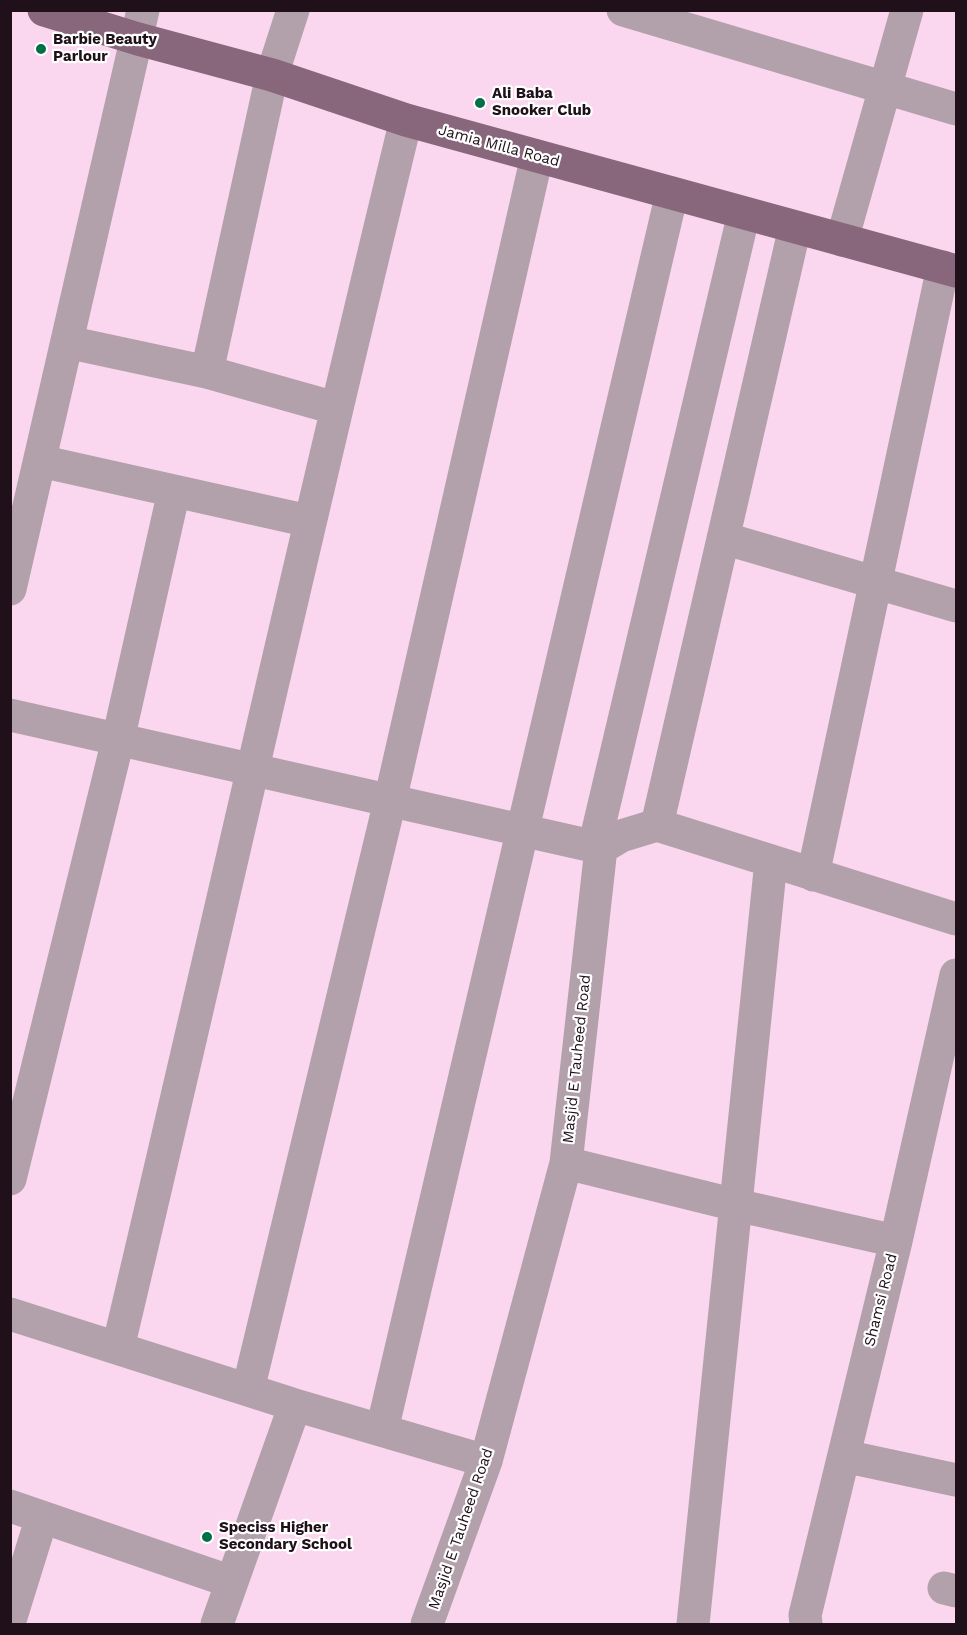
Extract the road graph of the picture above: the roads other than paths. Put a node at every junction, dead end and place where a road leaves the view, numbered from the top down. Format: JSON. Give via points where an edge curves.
{"nodes":[{"id":1,"x":44,"y":10,"type":"edge"},
{"id":2,"x":293,"y":10,"type":"edge"},
{"id":3,"x":623,"y":10,"type":"edge"},
{"id":4,"x":907,"y":10,"type":"edge"},
{"id":5,"x":141,"y":25,"type":"edge"},
{"id":6,"x":272,"y":75,"type":"junction"},
{"id":7,"x":885,"y":89,"type":"junction"},
{"id":8,"x":957,"y":109,"type":"edge"},
{"id":9,"x":406,"y":120,"type":"junction"},
{"id":10,"x":537,"y":156,"type":"junction"},
{"id":11,"x":672,"y":193,"type":"junction"},
{"id":12,"x":744,"y":213,"type":"junction"},
{"id":13,"x":795,"y":227,"type":"junction"},
{"id":14,"x":842,"y":240,"type":"junction"},
{"id":15,"x":950,"y":269,"type":"edge"},
{"id":16,"x":68,"y":342,"type":"junction"},
{"id":17,"x":207,"y":372,"type":"junction"},
{"id":18,"x":335,"y":408,"type":"junction"},
{"id":19,"x":40,"y":461,"type":"junction"},
{"id":20,"x":174,"y":491,"type":"junction"},
{"id":21,"x":309,"y":521,"type":"junction"},
{"id":22,"x":723,"y":538,"type":"junction"},
{"id":23,"x":877,"y":584,"type":"junction"},
{"id":24,"x":10,"y":589,"type":"edge"},
{"id":25,"x":957,"y":606,"type":"edge"},
{"id":26,"x":10,"y":715,"type":"edge"},
{"id":27,"x":118,"y":740,"type":"junction"},
{"id":28,"x":252,"y":769,"type":"junction"},
{"id":29,"x":390,"y":801,"type":"junction"},
{"id":30,"x":657,"y":825,"type":"junction"},
{"id":31,"x":523,"y":831,"type":"junction"},
{"id":32,"x":597,"y":847,"type":"junction"},
{"id":33,"x":771,"y":861,"type":"junction"},
{"id":34,"x":813,"y":875,"type":"junction"},
{"id":35,"x":957,"y":919,"type":"edge"},
{"id":36,"x":955,"y":992,"type":"edge"},
{"id":37,"x":566,"y":1163,"type":"junction"},
{"id":38,"x":10,"y":1179,"type":"edge"},
{"id":39,"x":736,"y":1205,"type":"junction"},
{"id":40,"x":896,"y":1241,"type":"junction"},
{"id":41,"x":10,"y":1314,"type":"edge"},
{"id":42,"x":118,"y":1348,"type":"junction"},
{"id":43,"x":248,"y":1390,"type":"junction"},
{"id":44,"x":295,"y":1405,"type":"junction"},
{"id":45,"x":381,"y":1430,"type":"junction"},
{"id":46,"x":844,"y":1456,"type":"junction"},
{"id":47,"x":486,"y":1461,"type":"junction"},
{"id":48,"x":957,"y":1480,"type":"edge"},
{"id":49,"x":10,"y":1506,"type":"edge"},
{"id":50,"x":42,"y":1517,"type":"junction"},
{"id":51,"x":232,"y":1582,"type":"junction"},
{"id":52,"x":10,"y":1620,"type":"edge"},
{"id":53,"x":217,"y":1624,"type":"edge"},
{"id":54,"x":427,"y":1624,"type":"edge"},
{"id":55,"x":693,"y":1624,"type":"edge"},
{"id":56,"x":806,"y":1624,"type":"edge"}],
"edges":[{"from":1,"to":5,"type":"main road","name":"Jamia Milla Road"},
{"from":2,"to":6,"type":"street"},
{"from":3,"to":7,"type":"street"},
{"from":4,"to":7,"type":"street"},
{"from":5,"to":6,"type":"main road","name":"Jamia Milla Road"},
{"from":5,"to":16,"type":"street"},
{"from":6,"to":9,"type":"main road","name":"Jamia Milla Road"},
{"from":6,"to":17,"type":"street"},
{"from":7,"to":8,"type":"street"},
{"from":7,"to":14,"type":"street"},
{"from":9,"to":10,"type":"main road","name":"Jamia Milla Road"},
{"from":9,"to":18,"type":"street"},
{"from":10,"to":11,"type":"main road","name":"Jamia Milla Road"},
{"from":10,"to":29,"type":"street"},
{"from":11,"to":12,"type":"main road","name":"Jamia Milla Road"},
{"from":11,"to":31,"type":"street"},
{"from":12,"to":13,"type":"main road","name":"Jamia Milla Road"},
{"from":12,"to":32,"type":"street","name":"Masjid E Tauheed Road"},
{"from":13,"to":14,"type":"main road","name":"Jamia Milla Road"},
{"from":13,"to":22,"type":"street"},
{"from":14,"to":15,"type":"main road","name":"Jamia Milla Road"},
{"from":15,"to":23,"type":"street"},
{"from":16,"to":17,"type":"street"},
{"from":16,"to":19,"type":"street"},
{"from":17,"to":18,"type":"street"},
{"from":18,"to":21,"type":"street"},
{"from":19,"to":20,"type":"street"},
{"from":19,"to":24,"type":"street"},
{"from":20,"to":21,"type":"street"},
{"from":20,"to":27,"type":"street"},
{"from":21,"to":28,"type":"street"},
{"from":22,"to":23,"type":"street"},
{"from":22,"to":30,"type":"street"},
{"from":23,"to":25,"type":"street"},
{"from":23,"to":34,"type":"street"},
{"from":26,"to":27,"type":"street"},
{"from":27,"to":28,"type":"street"},
{"from":27,"to":38,"type":"street"},
{"from":28,"to":29,"type":"street"},
{"from":28,"to":42,"type":"street"},
{"from":29,"to":31,"type":"street"},
{"from":29,"to":43,"type":"street"},
{"from":30,"to":32,"type":"street"},
{"from":30,"to":33,"type":"street"},
{"from":31,"to":32,"type":"street"},
{"from":31,"to":45,"type":"street"},
{"from":32,"to":37,"type":"street","name":"Masjid E Tauheed Road"},
{"from":33,"to":34,"type":"street"},
{"from":33,"to":39,"type":"street"},
{"from":34,"to":35,"type":"street"},
{"from":36,"to":40,"type":"street","name":"Shamsi Road"},
{"from":37,"to":39,"type":"street"},
{"from":37,"to":47,"type":"street","name":"Masjid E Tauheed Road"},
{"from":39,"to":40,"type":"street"},
{"from":39,"to":55,"type":"street"},
{"from":40,"to":46,"type":"street","name":"Shamsi Road"},
{"from":41,"to":42,"type":"street"},
{"from":42,"to":43,"type":"street"},
{"from":43,"to":44,"type":"street"},
{"from":44,"to":45,"type":"street"},
{"from":44,"to":51,"type":"street"},
{"from":45,"to":47,"type":"street"},
{"from":46,"to":48,"type":"street"},
{"from":46,"to":56,"type":"street","name":"Shamsi Road"},
{"from":47,"to":54,"type":"street","name":"Masjid E Tauheed Road"},
{"from":49,"to":50,"type":"street"},
{"from":50,"to":51,"type":"street"},
{"from":50,"to":52,"type":"street"},
{"from":51,"to":53,"type":"street"}]}
